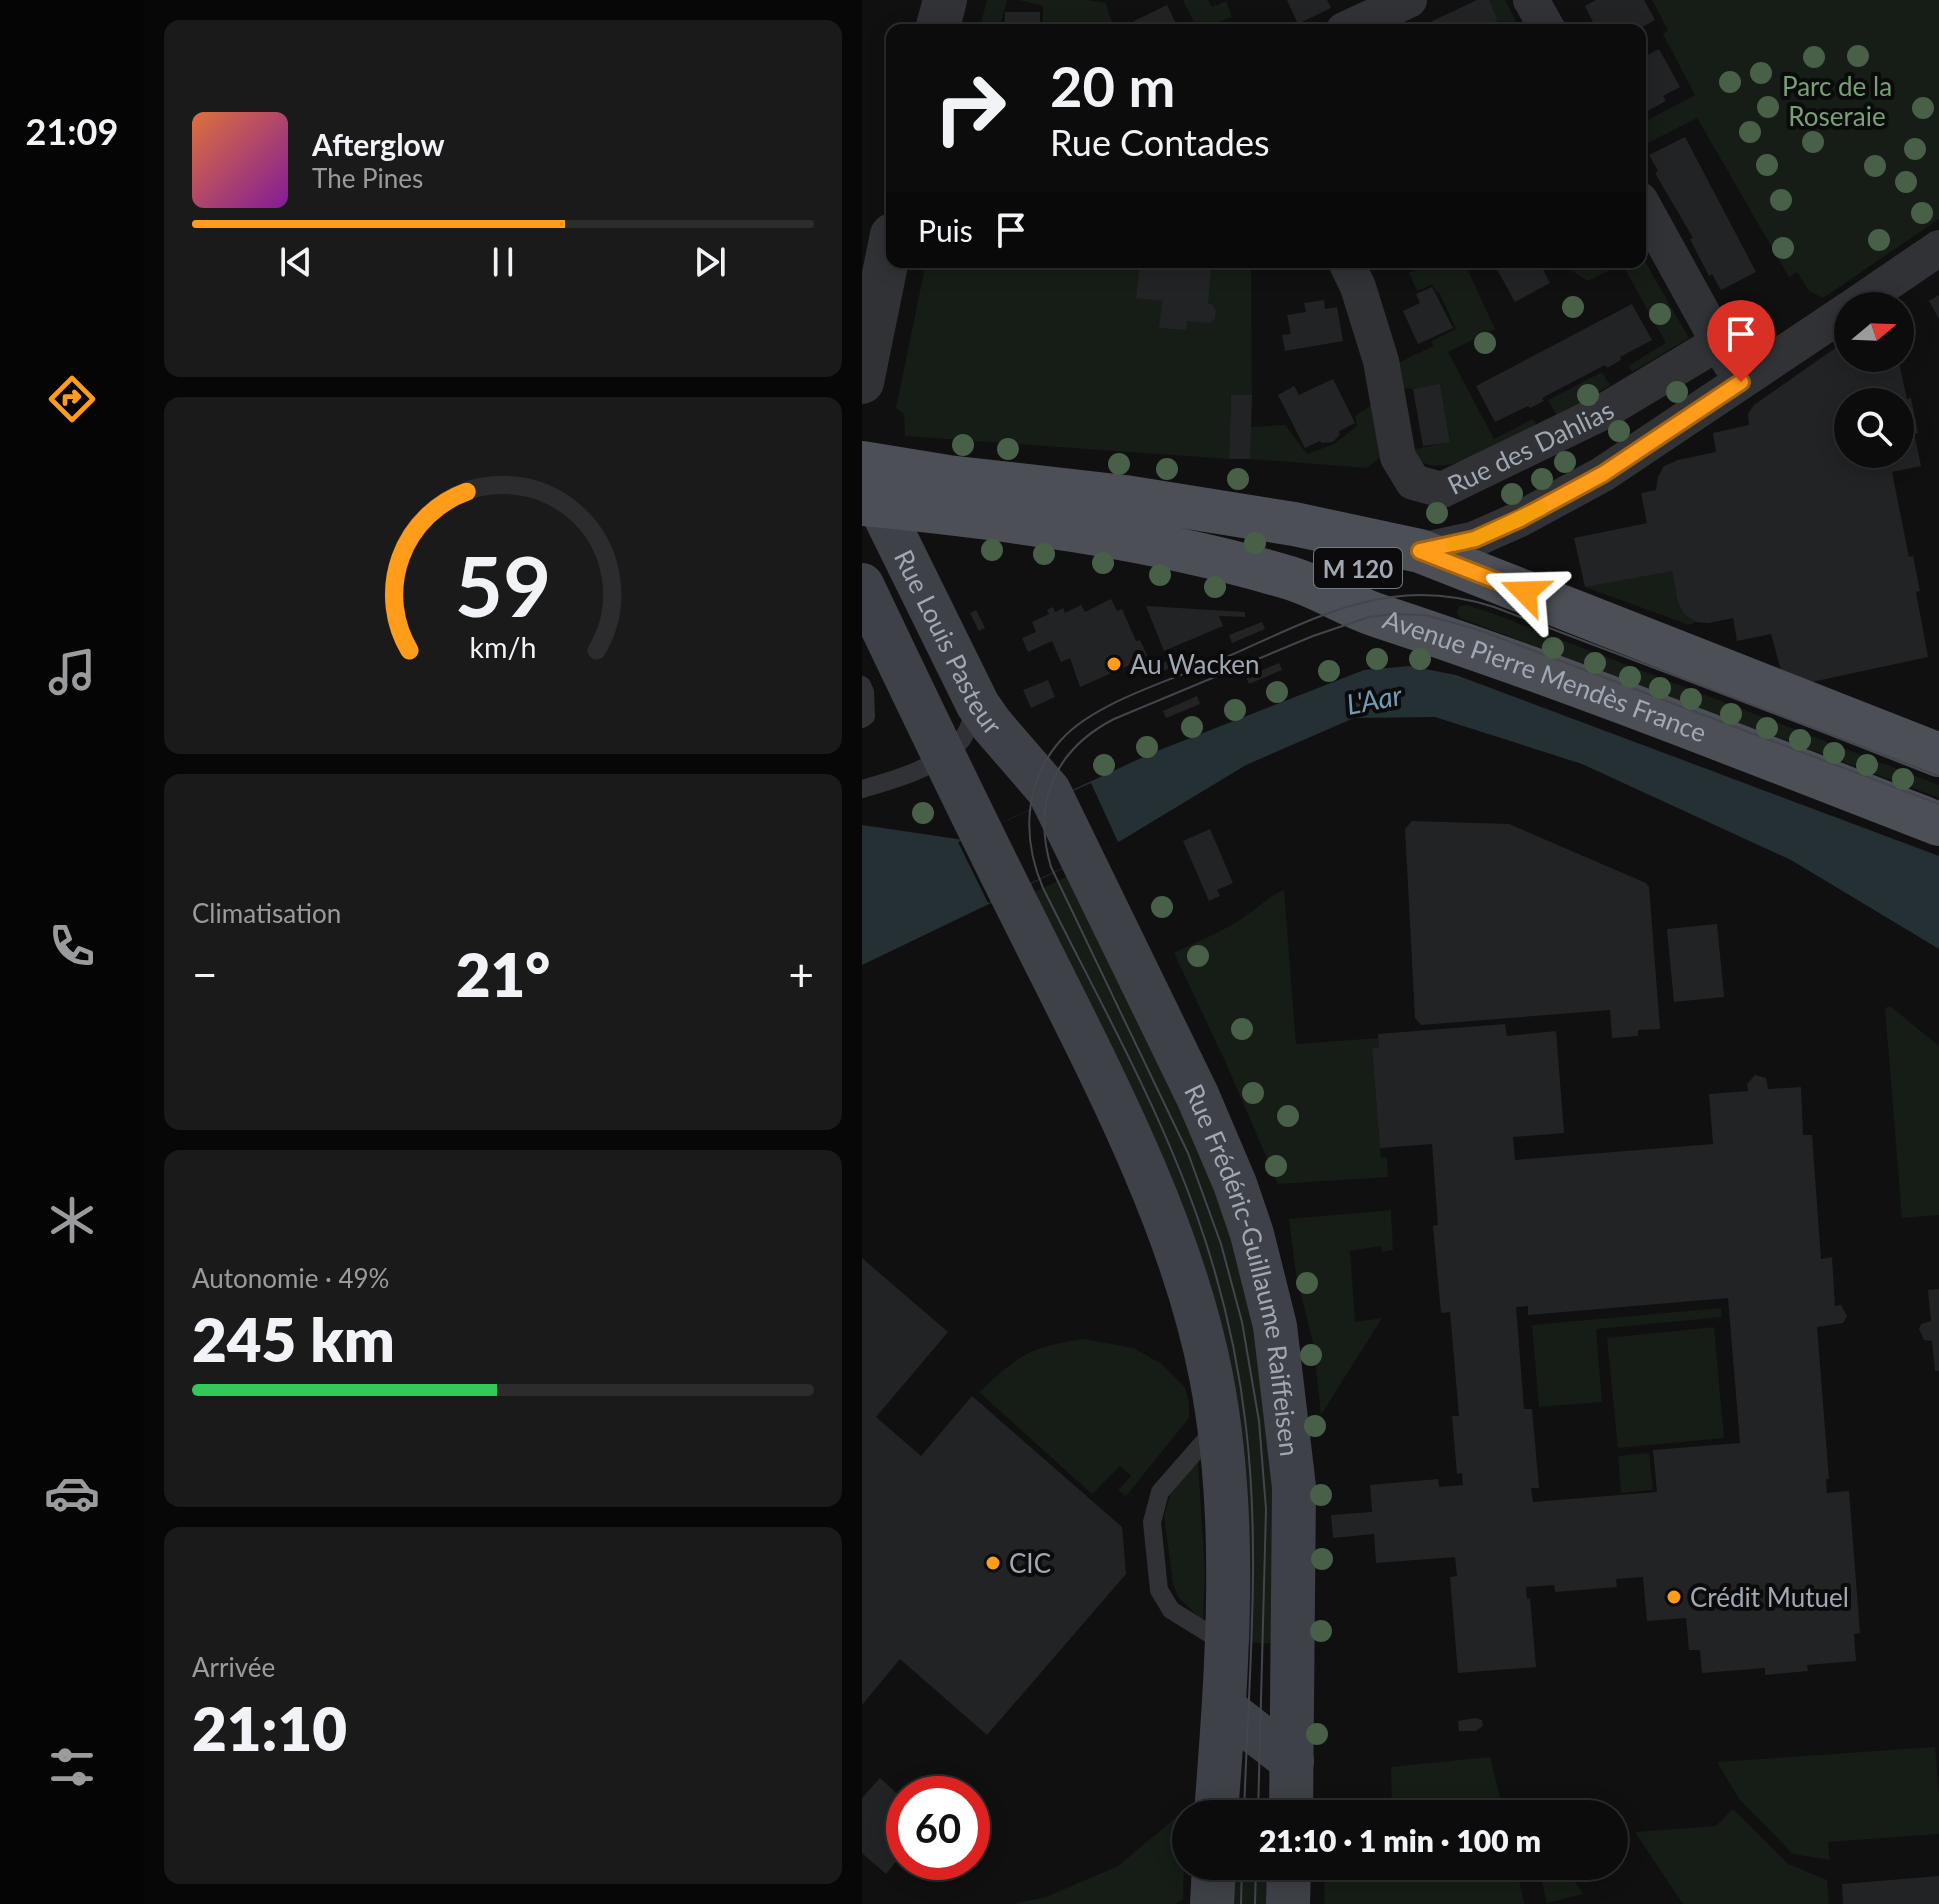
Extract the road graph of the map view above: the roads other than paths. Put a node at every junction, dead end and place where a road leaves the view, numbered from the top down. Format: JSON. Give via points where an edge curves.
{"nodes":[{"id":1,"x":945,"y":0,"type":"edge"},
{"id":2,"x":1409,"y":0,"type":"edge"},
{"id":3,"x":1531,"y":0,"type":"edge"},
{"id":4,"x":939,"y":24,"type":"edge"},
{"id":5,"x":1357,"y":24,"type":"edge"},
{"id":6,"x":1545,"y":24,"type":"edge"},
{"id":7,"x":1646,"y":211,"type":"edge"},
{"id":8,"x":1939,"y":248,"type":"edge"},
{"id":9,"x":886,"y":251,"type":"edge"},
{"id":10,"x":1349,"y":268,"type":"edge"},
{"id":11,"x":871,"y":290,"type":"edge"},
{"id":12,"x":1875,"y":292,"type":"edge"},
{"id":13,"x":1834,"y":319,"type":"edge"},
{"id":14,"x":1718,"y":343,"type":"junction"},
{"id":15,"x":862,"y":379,"type":"edge"},
{"id":16,"x":1741,"y":382,"type":"junction"},
{"id":17,"x":862,"y":463,"type":"edge"},
{"id":18,"x":868,"y":497,"type":"edge"},
{"id":19,"x":1420,"y":551,"type":"junction"},
{"id":20,"x":1294,"y":579,"type":"junction"},
{"id":21,"x":862,"y":585,"type":"edge"},
{"id":22,"x":862,"y":685,"type":"edge"},
{"id":23,"x":978,"y":705,"type":"junction"},
{"id":24,"x":863,"y":720,"type":"edge"},
{"id":25,"x":1939,"y":755,"type":"edge"},
{"id":26,"x":944,"y":757,"type":"junction"},
{"id":27,"x":862,"y":789,"type":"edge"},
{"id":28,"x":973,"y":819,"type":"joint"},
{"id":29,"x":1939,"y":824,"type":"edge"},
{"id":30,"x":1082,"y":863,"type":"joint"},
{"id":31,"x":1219,"y":1424,"type":"junction"},
{"id":32,"x":1226,"y":1644,"type":"junction"},
{"id":33,"x":1293,"y":1705,"type":"junction"},
{"id":34,"x":1224,"y":1708,"type":"junction"},
{"id":35,"x":1292,"y":1761,"type":"junction"},
{"id":36,"x":1217,"y":1800,"type":"edge"},
{"id":37,"x":1291,"y":1800,"type":"edge"},
{"id":38,"x":1213,"y":1880,"type":"edge"},
{"id":39,"x":1289,"y":1880,"type":"edge"},
{"id":40,"x":1212,"y":1904,"type":"edge"},
{"id":41,"x":1288,"y":1904,"type":"edge"}],
"edges":[{"from":1,"to":4,"type":"street"},
{"from":2,"to":5,"type":"street"},
{"from":3,"to":6,"type":"street"},
{"from":7,"to":14,"type":"street"},
{"from":8,"to":12,"type":"street"},
{"from":9,"to":11,"type":"street"},
{"from":10,"to":14,"type":"street","name":"Rue des Dahlias","via":[[1381,361],[1398,457],[1413,482],[1442,490],[1603,412]]},
{"from":11,"to":15,"type":"street"},
{"from":13,"to":16,"type":"street","number":"M 120"},
{"from":14,"to":16,"type":"street"},
{"from":16,"to":19,"type":"street","number":"M 120","via":[[1603,474],[1520,519],[1475,539]]},
{"from":17,"to":19,"type":"main road","via":[[1156,501]]},
{"from":18,"to":20,"type":"main road","name":"Avenue Pierre Mendès France","via":[[1103,536]]},
{"from":18,"to":23,"type":"main road","name":"Rue Louis Pasteur"},
{"from":19,"to":20,"type":"main road","number":"M 120"},
{"from":19,"to":25,"type":"main road"},
{"from":20,"to":29,"type":"main road","name":"Avenue Pierre Mendès France","via":[[1353,606]]},
{"from":21,"to":26,"type":"main road","name":"Rue Louis Pasteur"},
{"from":22,"to":24,"type":"lane"},
{"from":23,"to":26,"type":"lane","via":[[962,740]]},
{"from":23,"to":30,"type":"main road","name":"Rue Louis Pasteur","via":[[1049,791]]},
{"from":26,"to":27,"type":"lane"},
{"from":26,"to":28,"type":"main road","name":"Rue Louis Pasteur"},
{"from":28,"to":31,"type":"main road","name":"Rue Frédéric-Guillaume Raiffeisen","via":[[1110,1094],[1167,1228],[1200,1329]]},
{"from":30,"to":33,"type":"main road","name":"Rue Frédéric-Guillaume Raiffeisen","via":[[1198,1097],[1252,1234],[1275,1326],[1290,1438]]},
{"from":31,"to":32,"type":"main road","name":"Rue Frédéric-Guillaume Raiffeisen","via":[[1228,1571]]},
{"from":31,"to":32,"type":"lane","via":[[1160,1492],[1152,1522],[1159,1590],[1171,1610]]},
{"from":32,"to":34,"type":"main road","name":"Rue Frédéric-Guillaume Raiffeisen"},
{"from":33,"to":34,"type":"main road"},
{"from":33,"to":35,"type":"main road","name":"Rue Frédéric-Guillaume Raiffeisen"},
{"from":34,"to":35,"type":"main road"},
{"from":34,"to":36,"type":"main road","name":"Rue Frédéric-Guillaume Raiffeisen"},
{"from":35,"to":37,"type":"main road","name":"Rue Frédéric-Guillaume Raiffeisen"},
{"from":38,"to":40,"type":"main road"},
{"from":39,"to":41,"type":"main road"}]}
